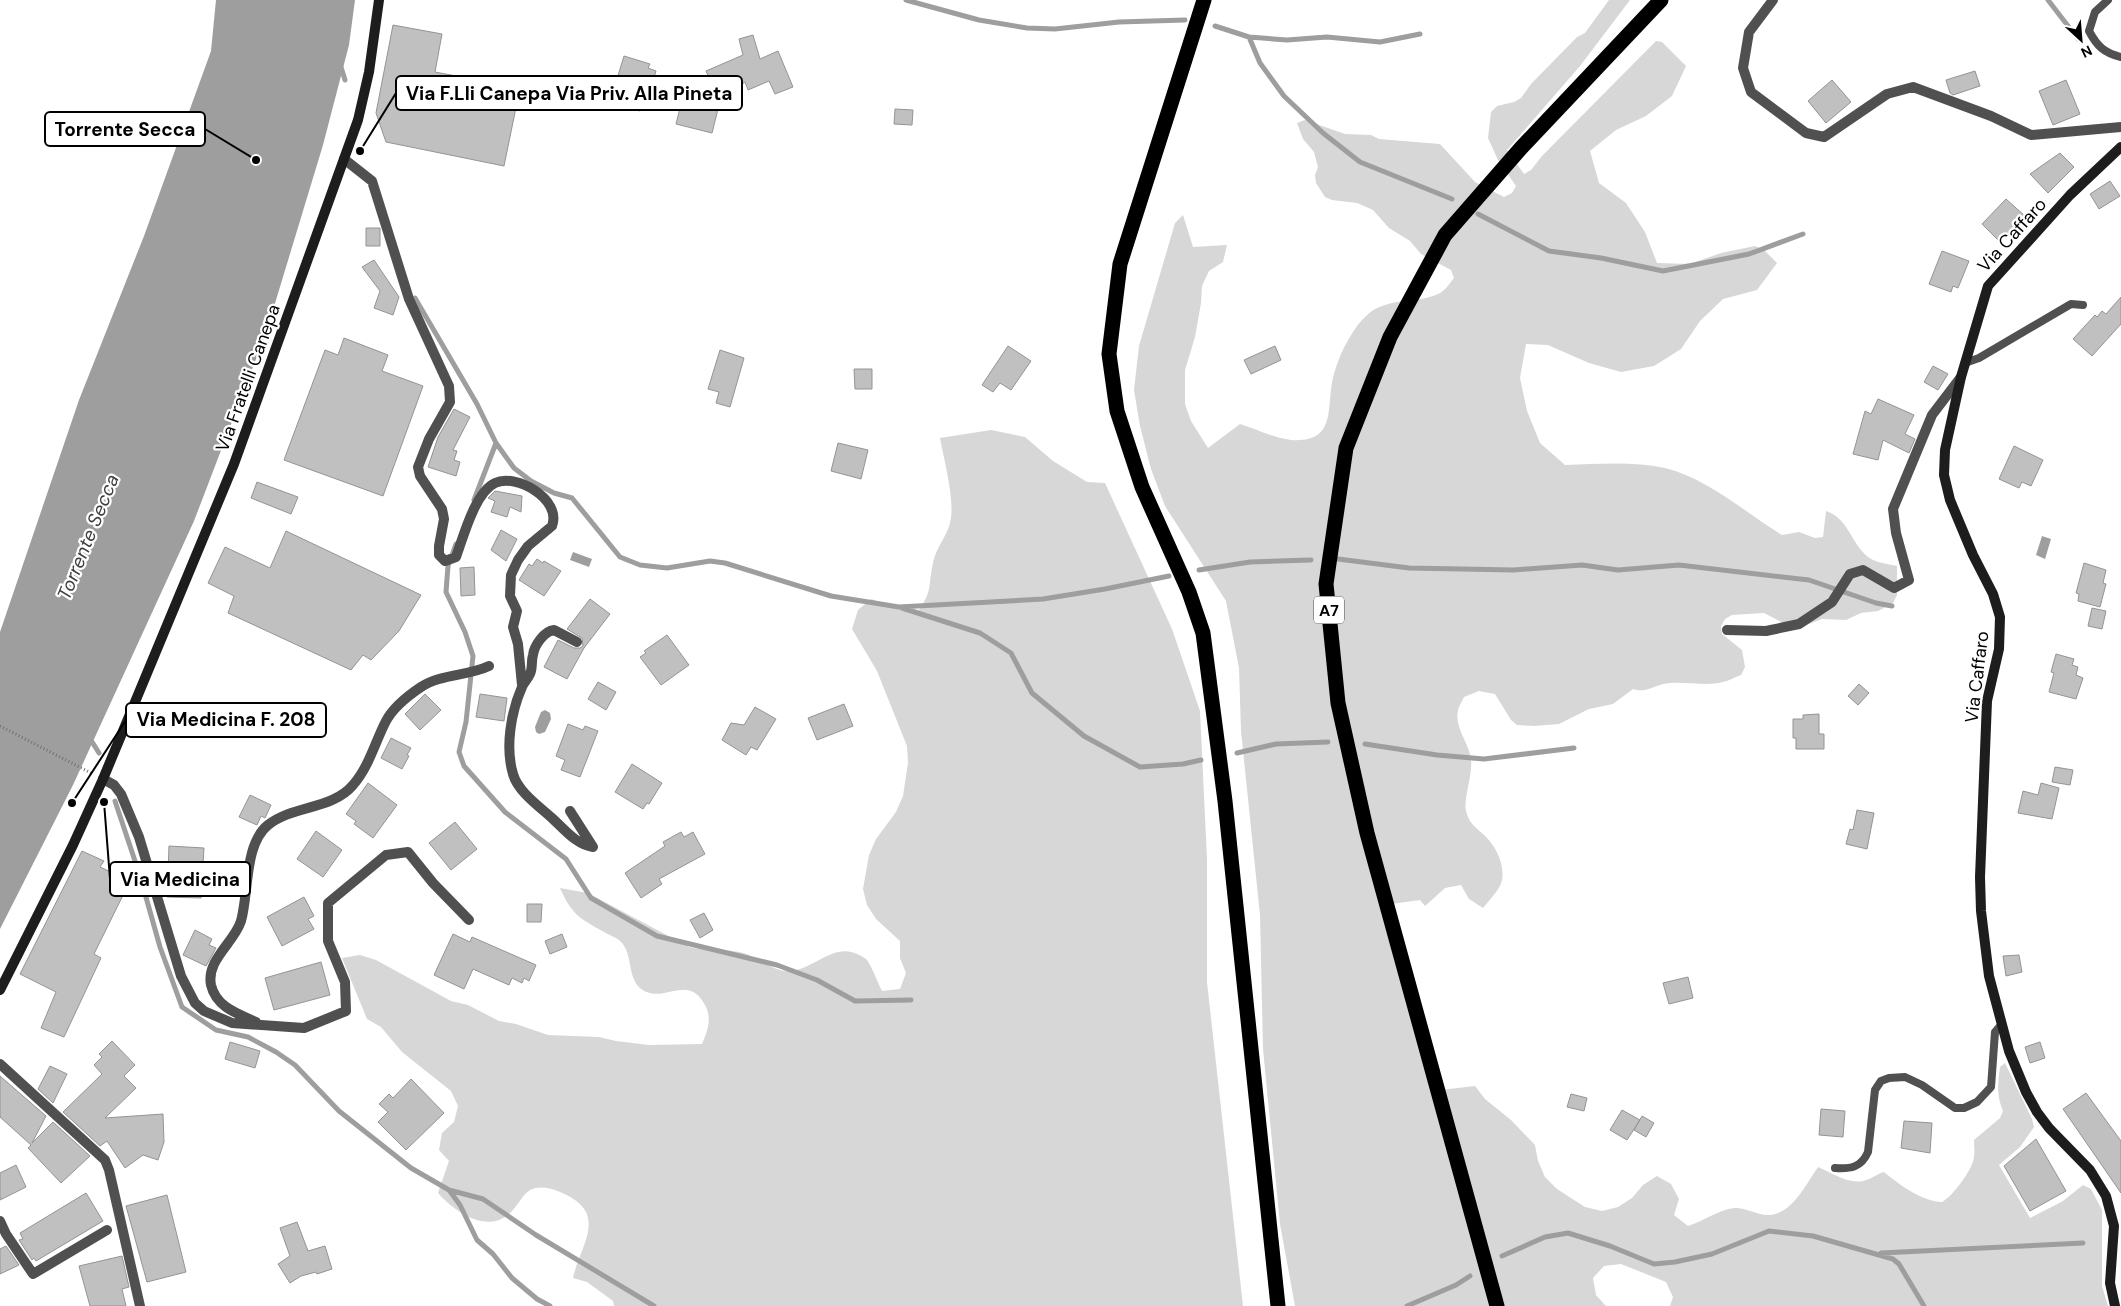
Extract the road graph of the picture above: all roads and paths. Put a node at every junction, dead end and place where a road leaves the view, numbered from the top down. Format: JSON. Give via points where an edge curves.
{"nodes":[{"id":1,"x":379,"y":0,"type":"edge"},
{"id":2,"x":1204,"y":0,"type":"edge"},
{"id":3,"x":1660,"y":0,"type":"edge"},
{"id":4,"x":1773,"y":0,"type":"edge"},
{"id":5,"x":2108,"y":0,"type":"edge"},
{"id":6,"x":2121,"y":57,"type":"edge"},
{"id":7,"x":2121,"y":127,"type":"edge"},
{"id":8,"x":2121,"y":147,"type":"edge"},
{"id":9,"x":344,"y":159,"type":"junction"},
{"id":10,"x":2083,"y":305,"type":"dead end"},
{"id":11,"x":1965,"y":363,"type":"junction"},
{"id":12,"x":1961,"y":376,"type":"junction"},
{"id":13,"x":1727,"y":630,"type":"dead end"},
{"id":14,"x":577,"y":642,"type":"dead end"},
{"id":15,"x":490,"y":666,"type":"dead end"},
{"id":16,"x":522,"y":686,"type":"junction"},
{"id":17,"x":0,"y":726,"type":"edge"},
{"id":18,"x":103,"y":779,"type":"junction"},
{"id":19,"x":570,"y":811,"type":"dead end"},
{"id":20,"x":469,"y":920,"type":"dead end"},
{"id":21,"x":0,"y":990,"type":"edge"},
{"id":22,"x":261,"y":1025,"type":"junction"},
{"id":23,"x":2001,"y":1025,"type":"junction"},
{"id":24,"x":0,"y":1064,"type":"edge"},
{"id":25,"x":1835,"y":1168,"type":"dead end"},
{"id":26,"x":0,"y":1221,"type":"edge"},
{"id":27,"x":107,"y":1230,"type":"dead end"},
{"id":28,"x":140,"y":1306,"type":"edge"},
{"id":29,"x":1278,"y":1306,"type":"edge"},
{"id":30,"x":1497,"y":1306,"type":"edge"},
{"id":31,"x":2115,"y":1306,"type":"edge"}],
"edges":[{"from":1,"to":9,"type":"street","name":"Via Fratelli Canepa","via":[[369,72],[358,120]]},
{"from":2,"to":29,"type":"highway","via":[[1120,264],[1109,354],[1117,411],[1142,488],[1189,592],[1203,633],[1225,802]]},
{"from":3,"to":30,"type":"highway","number":"A7","via":[[1521,148],[1445,235],[1390,337],[1346,448],[1326,584],[1338,703],[1367,833]]},
{"from":4,"to":7,"type":"street","via":[[1749,32],[1743,68],[1752,92],[1806,133],[1824,137],[1887,94],[1913,88],[1991,116],[2031,136]]},
{"from":5,"to":6,"type":"lane","via":[[2095,12],[2090,31],[2096,44],[2107,54]]},
{"from":8,"to":11,"type":"street","name":"Via Caffaro","via":[[2070,195],[1988,286]]},
{"from":9,"to":16,"type":"street","via":[[372,181],[409,299],[449,386],[450,402],[418,467],[420,476],[442,509],[444,520],[439,555],[445,561],[456,557],[479,501],[494,483],[514,482],[542,494],[551,506],[552,526],[528,546],[512,575],[510,596],[517,611],[513,628]]},
{"from":9,"to":18,"type":"street","name":"Via Fratelli Canepa","via":[[234,464]]},
{"from":10,"to":11,"type":"lane","via":[[2071,304]]},
{"from":11,"to":12,"type":"street","name":"Via Caffaro"},
{"from":12,"to":13,"type":"street","via":[[1932,415],[1893,509],[1909,580],[1894,588],[1863,570],[1850,574],[1832,602],[1799,624],[1766,630]]},
{"from":12,"to":23,"type":"street","name":"Via Caffaro","via":[[1945,450],[1944,475],[1950,500],[1993,594],[2000,617],[1999,649],[1987,701],[1980,877],[1989,976]]},
{"from":14,"to":16,"type":"street","via":[[554,630],[547,632],[539,640],[533,653],[531,671]]},
{"from":15,"to":22,"type":"street","via":[[431,681],[421,687],[386,720],[362,774],[347,792],[278,818],[261,832],[252,852],[240,924],[214,963],[211,977],[218,1000],[234,1013]]},
{"from":16,"to":19,"type":"street","via":[[511,725],[510,746],[515,779],[572,838],[594,847]]},
{"from":17,"to":18,"type":"path"},
{"from":18,"to":21,"type":"street","name":"Via Fratelli Canepa"},
{"from":18,"to":22,"type":"street","via":[[121,794],[136,828],[181,976],[195,1004],[232,1023]]},
{"from":20,"to":22,"type":"street","via":[[433,884],[408,852],[386,855],[328,903],[328,941],[345,982],[346,1011],[304,1028]]},
{"from":23,"to":25,"type":"lane","via":[[1995,1032],[1991,1087],[1977,1102],[1956,1108],[1905,1077],[1880,1081],[1875,1090],[1865,1160],[1852,1169]]},
{"from":23,"to":31,"type":"street","name":"Via Caffaro","via":[[2009,1051],[2037,1112],[2090,1170],[2106,1196],[2114,1226],[2110,1283]]},
{"from":24,"to":28,"type":"street","via":[[105,1160]]},
{"from":26,"to":27,"type":"street","via":[[33,1274]]}]}
